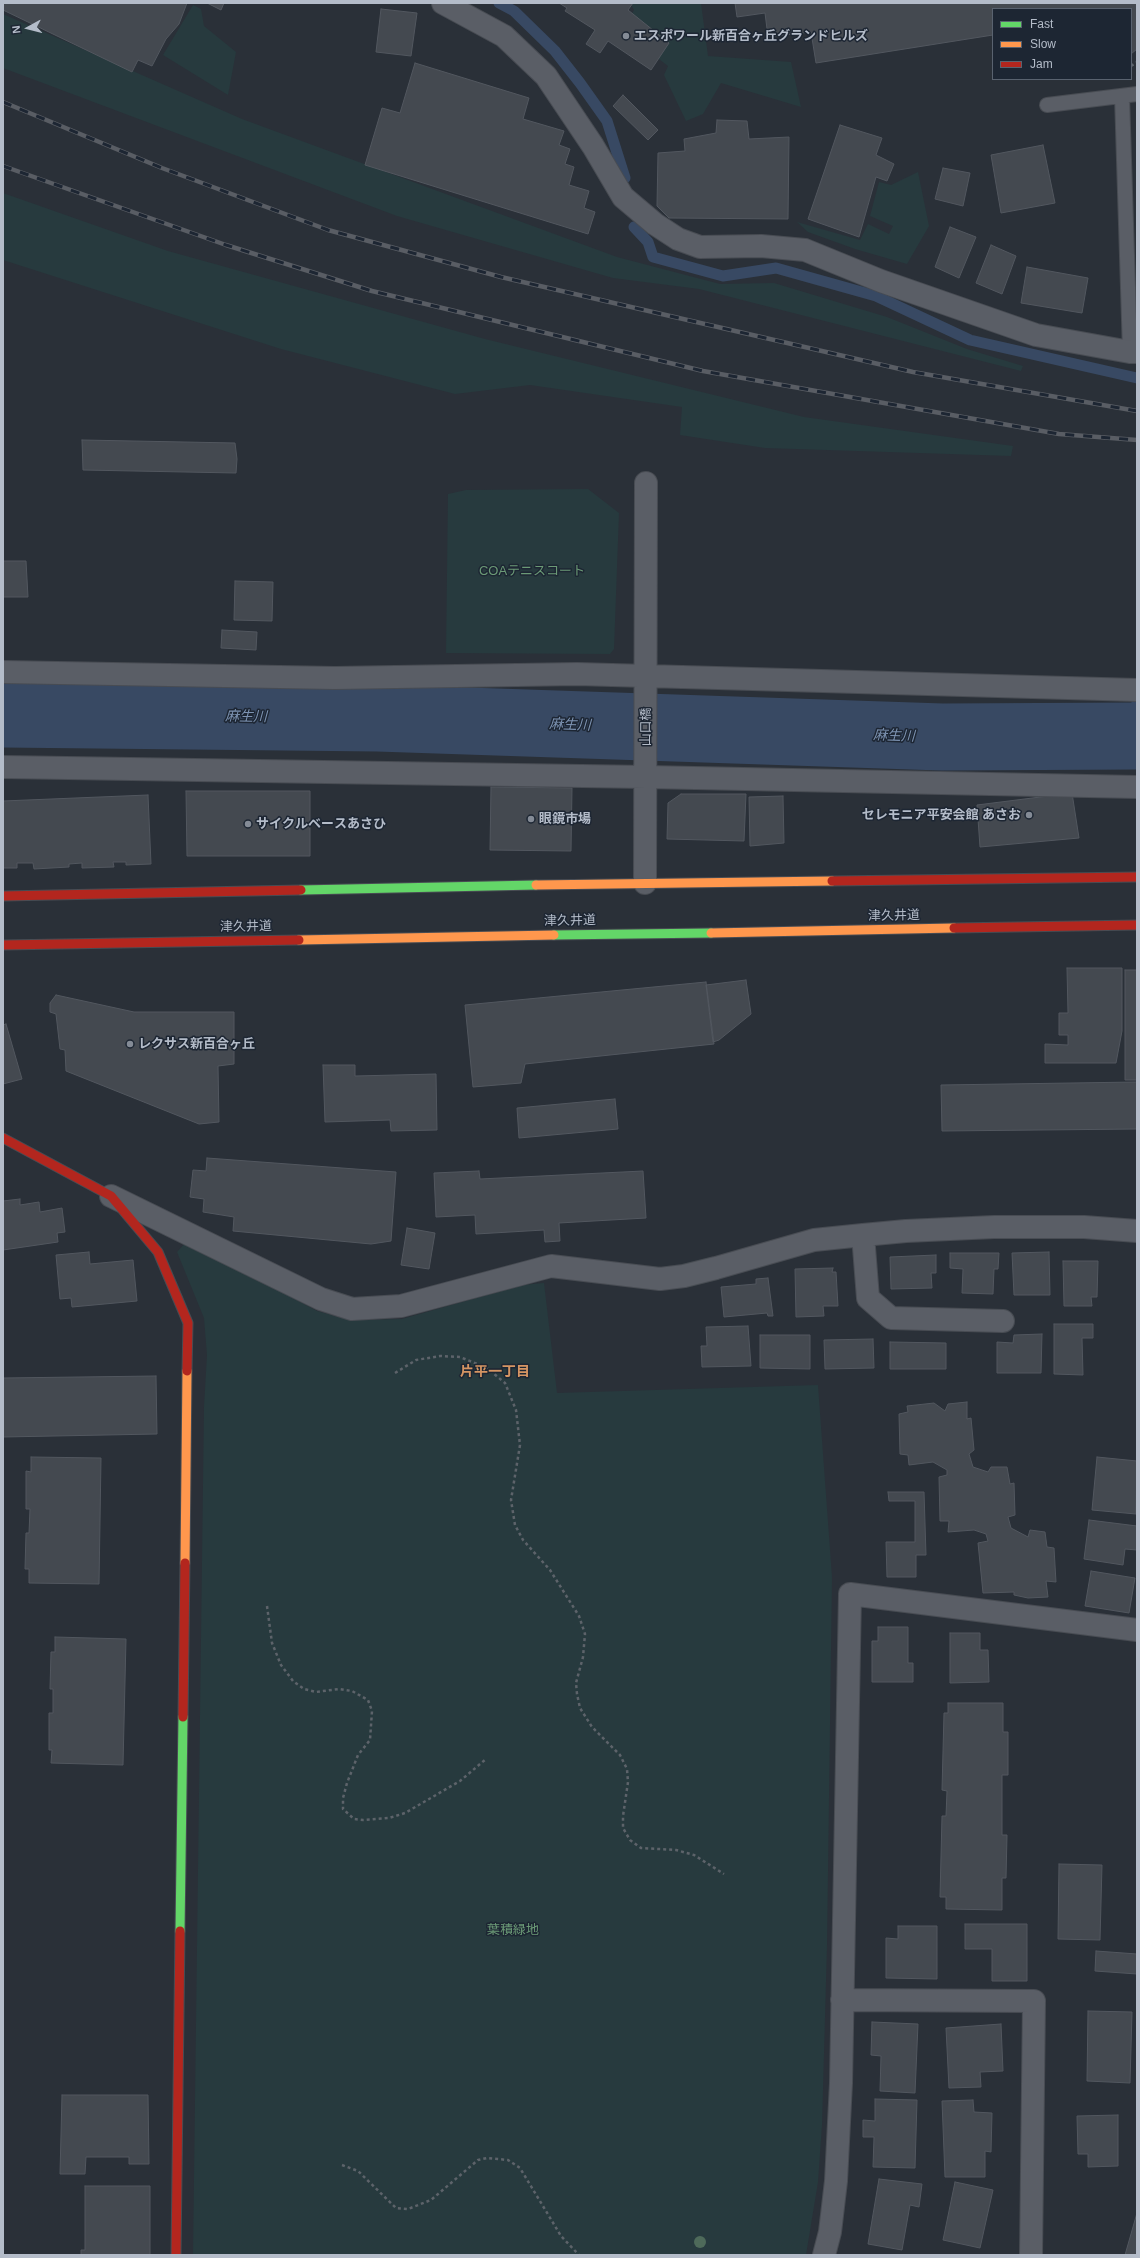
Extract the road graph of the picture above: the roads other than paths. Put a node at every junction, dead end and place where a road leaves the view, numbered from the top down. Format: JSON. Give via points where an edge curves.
{"nodes":[{"id":1,"x":442,"y":3,"type":"edge"},
{"id":2,"x":1137,"y":94,"type":"edge"},
{"id":3,"x":1122,"y":96,"type":"junction"},
{"id":4,"x":1047,"y":105,"type":"dead end"},
{"id":5,"x":1133,"y":352,"type":"edge"},
{"id":6,"x":646,"y":483,"type":"dead end"},
{"id":7,"x":3,"y":672,"type":"edge"},
{"id":8,"x":646,"y":686,"type":"junction"},
{"id":9,"x":1137,"y":690,"type":"edge"},
{"id":10,"x":3,"y":767,"type":"edge"},
{"id":11,"x":646,"y":768,"type":"junction"},
{"id":12,"x":1137,"y":787,"type":"edge"},
{"id":13,"x":1137,"y":877,"type":"edge"},
{"id":14,"x":645,"y":883,"type":"junction"},
{"id":15,"x":3,"y":896,"type":"edge"},
{"id":16,"x":1137,"y":925,"type":"edge"},
{"id":17,"x":3,"y":945,"type":"edge"},
{"id":18,"x":3,"y":1138,"type":"edge"},
{"id":19,"x":111,"y":1196,"type":"junction"},
{"id":20,"x":1137,"y":1231,"type":"edge"},
{"id":21,"x":863,"y":1235,"type":"junction"},
{"id":22,"x":1003,"y":1321,"type":"dead end"},
{"id":23,"x":1137,"y":1630,"type":"edge"},
{"id":24,"x":842,"y":2000,"type":"junction"},
{"id":25,"x":176,"y":2255,"type":"edge"},
{"id":26,"x":824,"y":2255,"type":"edge"},
{"id":27,"x":1031,"y":2255,"type":"edge"}],
"edges":[{"from":1,"to":5,"type":"street","via":[[504,36],[546,76],[594,146],[623,197],[655,224],[678,239],[700,247],[761,246],[805,250],[888,283],[1036,335]]},
{"from":2,"to":3,"type":"lane"},
{"from":3,"to":4,"type":"lane"},
{"from":3,"to":5,"type":"lane"},
{"from":6,"to":8,"type":"street","name":"山口橋"},
{"from":7,"to":8,"type":"street","via":[[335,678],[577,674]]},
{"from":8,"to":9,"type":"street"},
{"from":8,"to":11,"type":"street","name":"山口橋"},
{"from":10,"to":11,"type":"street"},
{"from":11,"to":12,"type":"street"},
{"from":11,"to":14,"type":"street","name":"山口橋"},
{"from":13,"to":14,"type":"main road"},
{"from":14,"to":15,"type":"main road"},
{"from":16,"to":17,"type":"main road","name":"津久井道"},
{"from":18,"to":19,"type":"main road"},
{"from":19,"to":21,"type":"street","via":[[321,1299],[352,1309],[402,1306],[551,1266],[660,1279],[684,1276],[814,1240]]},
{"from":19,"to":25,"type":"main road","via":[[158,1252],[188,1323]]},
{"from":20,"to":21,"type":"street","via":[[1084,1227],[994,1227]]},
{"from":21,"to":22,"type":"street","via":[[868,1298],[891,1318]]},
{"from":23,"to":24,"type":"street","via":[[850,1594]]},
{"from":24,"to":26,"type":"street","via":[[836,2181],[830,2232]]},
{"from":24,"to":27,"type":"street","via":[[1034,2001]]}]}
